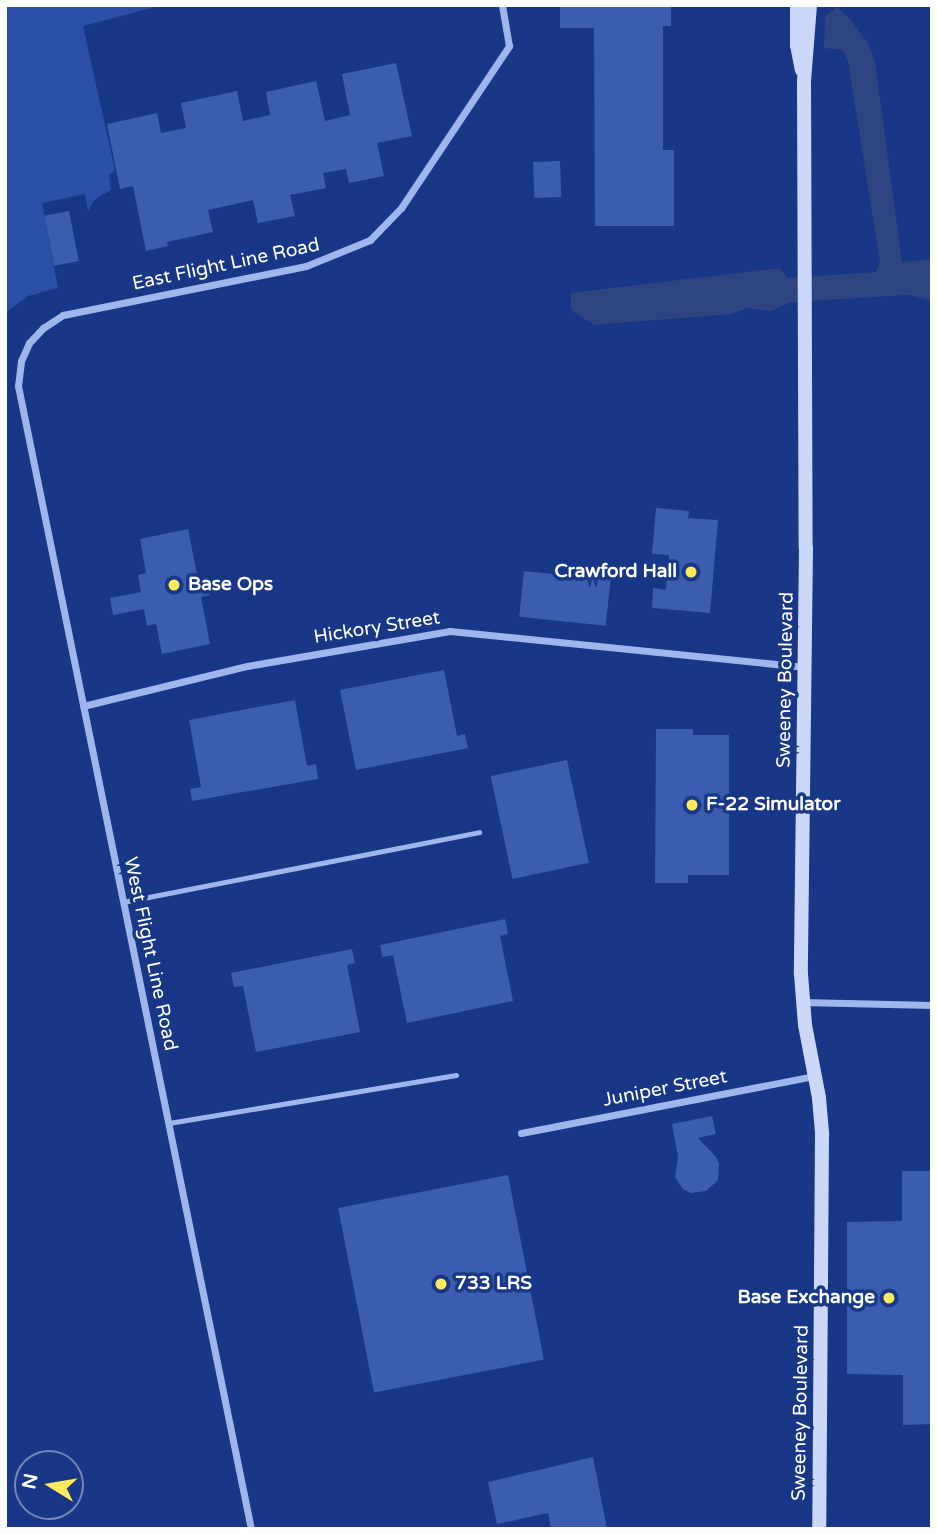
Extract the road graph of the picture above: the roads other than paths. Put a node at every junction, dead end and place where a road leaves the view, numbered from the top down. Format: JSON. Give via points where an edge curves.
{"nodes":[{"id":1,"x":502,"y":5,"type":"edge"},
{"id":2,"x":797,"y":5,"type":"edge"},
{"id":3,"x":810,"y":5,"type":"edge"},
{"id":4,"x":804,"y":82,"type":"junction"},
{"id":5,"x":18,"y":386,"type":"joint"},
{"id":6,"x":805,"y":667,"type":"junction"},
{"id":7,"x":83,"y":706,"type":"junction"},
{"id":8,"x":479,"y":832,"type":"dead end"},
{"id":9,"x":123,"y":902,"type":"junction"},
{"id":10,"x":802,"y":1002,"type":"junction"},
{"id":11,"x":932,"y":1004,"type":"edge"},
{"id":12,"x":456,"y":1075,"type":"dead end"},
{"id":13,"x":814,"y":1076,"type":"junction"},
{"id":14,"x":169,"y":1123,"type":"junction"},
{"id":15,"x":521,"y":1133,"type":"dead end"},
{"id":16,"x":251,"y":1529,"type":"edge"},
{"id":17,"x":819,"y":1529,"type":"edge"}],
"edges":[{"from":1,"to":5,"type":"street","name":"East Flight Line Road","via":[[509,46],[401,208],[370,240],[306,266],[64,316],[29,343]]},
{"from":2,"to":4,"type":"main road","name":"Sweeney Boulevard","via":[[797,45]]},
{"from":3,"to":4,"type":"main road","name":"Sweeney Boulevard"},
{"from":4,"to":6,"type":"main road","name":"Sweeney Boulevard"},
{"from":5,"to":7,"type":"street","name":"West Flight Line Road"},
{"from":6,"to":7,"type":"street","name":"Hickory Street","via":[[450,631],[247,666]]},
{"from":6,"to":10,"type":"main road","name":"Sweeney Boulevard"},
{"from":7,"to":9,"type":"street","name":"West Flight Line Road"},
{"from":8,"to":9,"type":"lane"},
{"from":9,"to":14,"type":"street","name":"West Flight Line Road"},
{"from":10,"to":11,"type":"street"},
{"from":10,"to":13,"type":"main road","name":"Sweeney Boulevard"},
{"from":12,"to":14,"type":"lane"},
{"from":13,"to":15,"type":"street","name":"Juniper Street"},
{"from":13,"to":17,"type":"main road","name":"Sweeney Boulevard","via":[[822,1135]]},
{"from":14,"to":16,"type":"street","name":"West Flight Line Road"}]}
